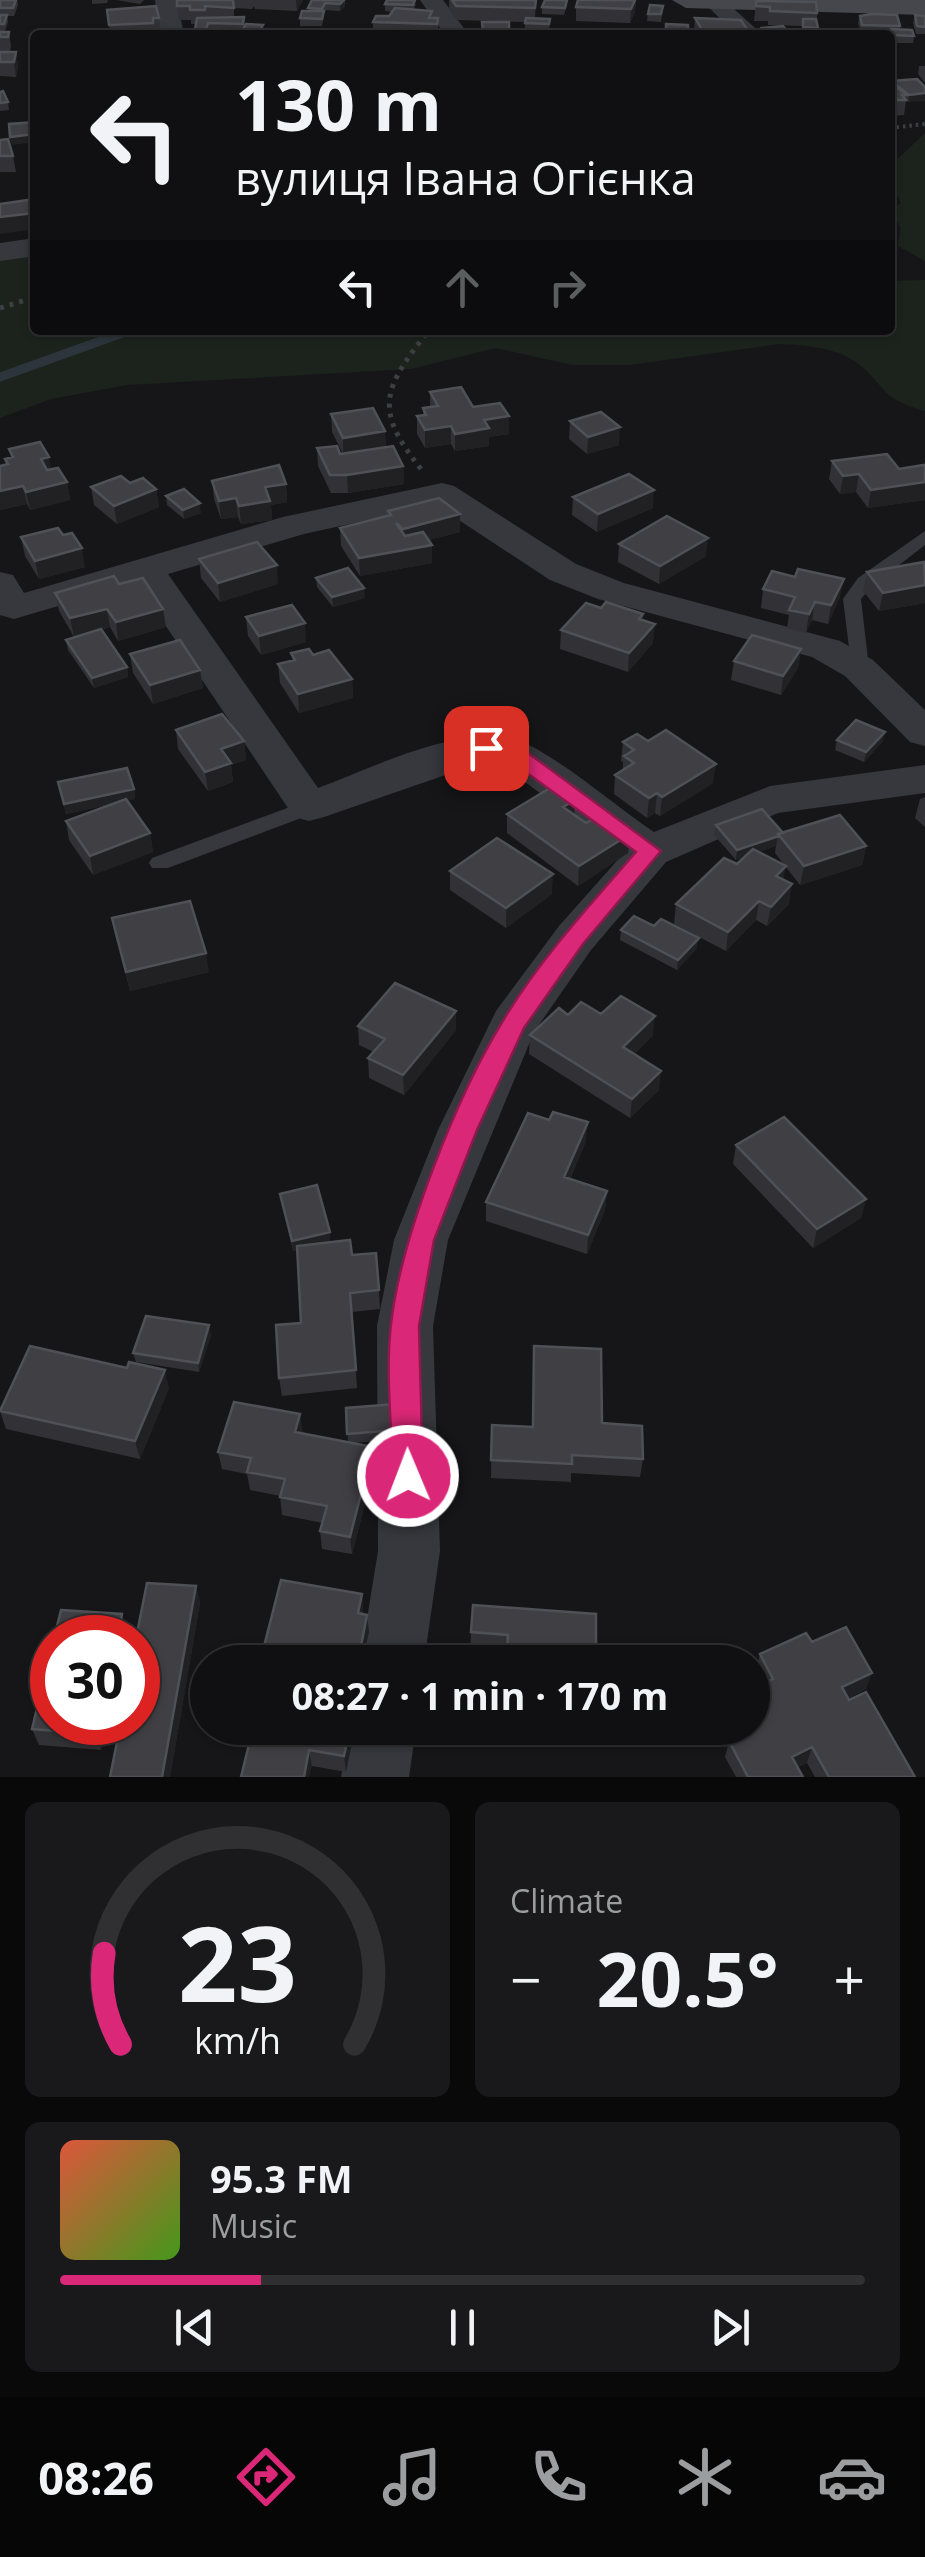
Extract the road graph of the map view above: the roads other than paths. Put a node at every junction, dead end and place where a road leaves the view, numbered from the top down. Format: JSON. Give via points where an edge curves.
{"nodes":[{"id":1,"x":166,"y":0,"type":"edge"},
{"id":2,"x":431,"y":0,"type":"edge"},
{"id":3,"x":686,"y":0,"type":"edge"},
{"id":4,"x":712,"y":1,"type":"edge"},
{"id":5,"x":925,"y":7,"type":"edge"},
{"id":6,"x":171,"y":30,"type":"edge"},
{"id":7,"x":454,"y":30,"type":"edge"},
{"id":8,"x":745,"y":30,"type":"edge"},
{"id":9,"x":30,"y":248,"type":"edge"},
{"id":10,"x":0,"y":252,"type":"edge"},
{"id":11,"x":925,"y":536,"type":"edge"},
{"id":12,"x":148,"y":570,"type":"junction"},
{"id":13,"x":0,"y":583,"type":"edge"},
{"id":14,"x":858,"y":668,"type":"junction"},
{"id":15,"x":925,"y":733,"type":"edge"},
{"id":16,"x":925,"y":780,"type":"edge"},
{"id":17,"x":309,"y":807,"type":"junction"},
{"id":18,"x":650,"y":851,"type":"junction"},
{"id":19,"x":160,"y":863,"type":"dead end"},
{"id":20,"x":395,"y":1645,"type":"edge"},
{"id":21,"x":380,"y":1745,"type":"edge"},
{"id":22,"x":375,"y":1777,"type":"edge"}],
"edges":[{"from":1,"to":6,"type":"street"},
{"from":2,"to":7,"type":"street"},
{"from":3,"to":4,"type":"main road"},
{"from":4,"to":5,"type":"main road"},
{"from":4,"to":8,"type":"street"},
{"from":9,"to":10,"type":"street"},
{"from":11,"to":14,"type":"lane","via":[[852,598]]},
{"from":12,"to":13,"type":"street","via":[[14,608]]},
{"from":12,"to":14,"type":"street","via":[[296,525],[442,493],[563,572],[826,650]]},
{"from":12,"to":17,"type":"street"},
{"from":14,"to":15,"type":"street"},
{"from":16,"to":18,"type":"street","via":[[770,800]]},
{"from":17,"to":18,"type":"street","via":[[486,748],[516,755]]},
{"from":17,"to":19,"type":"lane"},
{"from":18,"to":20,"type":"street","via":[[513,1024],[421,1240],[405,1326],[410,1551]]},
{"from":21,"to":22,"type":"street"}]}
